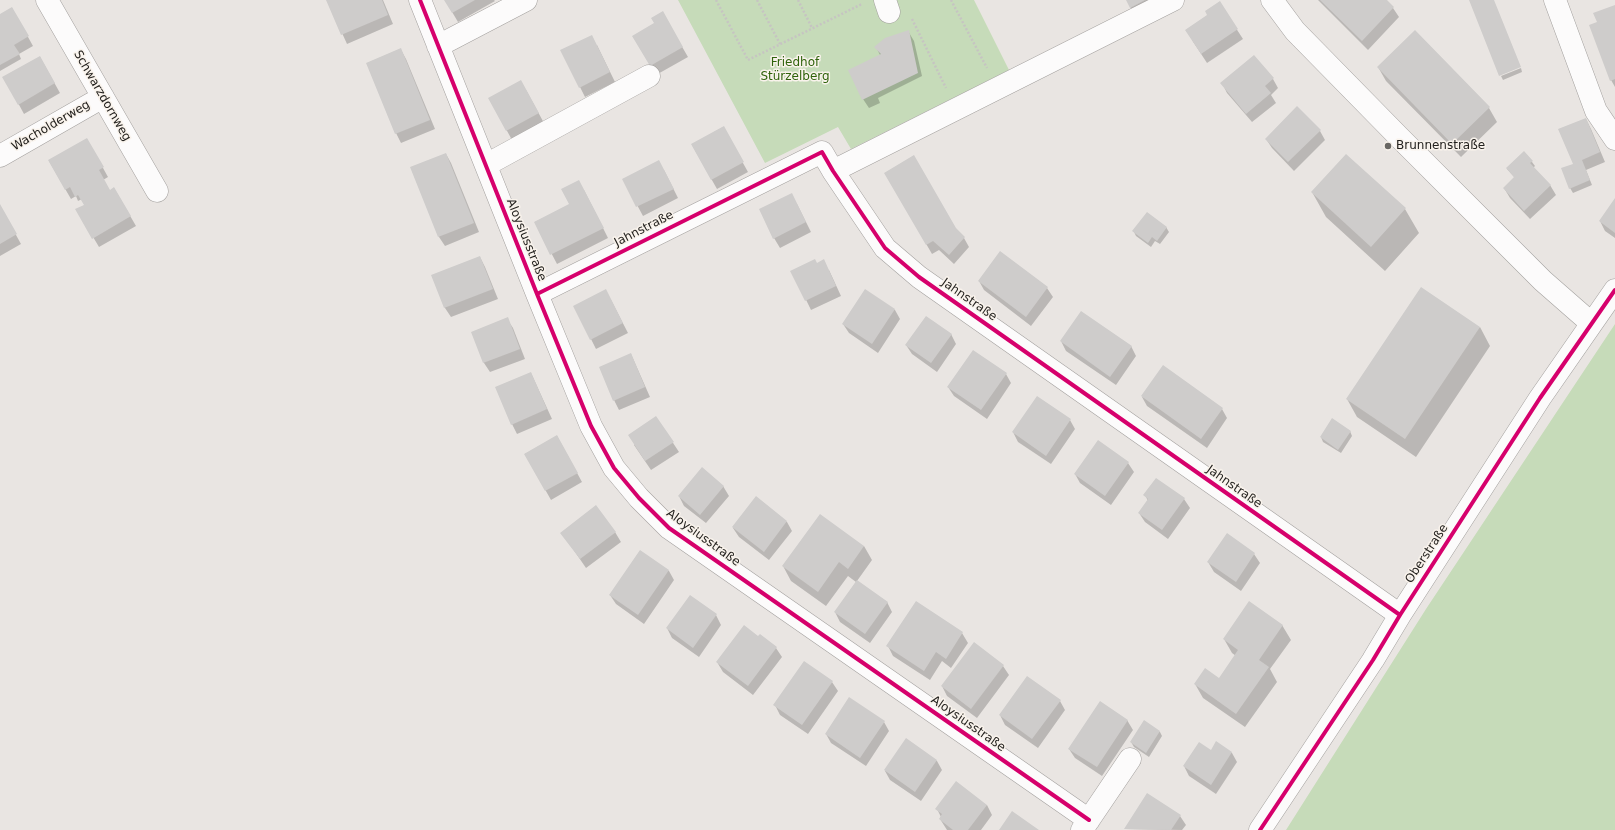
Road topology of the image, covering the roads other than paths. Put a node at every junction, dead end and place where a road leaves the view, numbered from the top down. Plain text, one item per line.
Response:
1 (47, 0) edge
2 (420, 0) edge
3 (526, 0) edge
4 (1173, 0) edge
5 (1272, 0) edge
6 (1555, 0) edge
7 (438, 46) junction
8 (649, 76) dead end
9 (102, 96) junction
10 (1615, 139) edge
11 (0, 156) edge
12 (486, 165) junction
13 (833, 171) junction
14 (157, 191) dead end
15 (1615, 290) edge
16 (537, 294) junction
17 (1591, 323) junction
18 (1400, 615) junction
19 (1130, 759) dead end
20 (1085, 825) edge
21 (1260, 830) edge

1 - 9 street, Schwarzdornweg
2 - 7 street, Aloysiusstraße
3 - 7 street
4 - 13 street
5 - 17 street
6 - 10 street
7 - 12 street, Aloysiusstraße
8 - 12 street
9 - 11 street, Wacholderweg
9 - 14 street, Schwarzdornweg
12 - 16 street, Aloysiusstraße
13 - 16 street, Jahnstraße
13 - 18 street, Jahnstraße
15 - 17 street, Oberstraße
16 - 20 street, Aloysiusstraße
17 - 18 street, Oberstraße
18 - 21 street, Oberstraße
19 - 20 street, Aloysiusstraße

